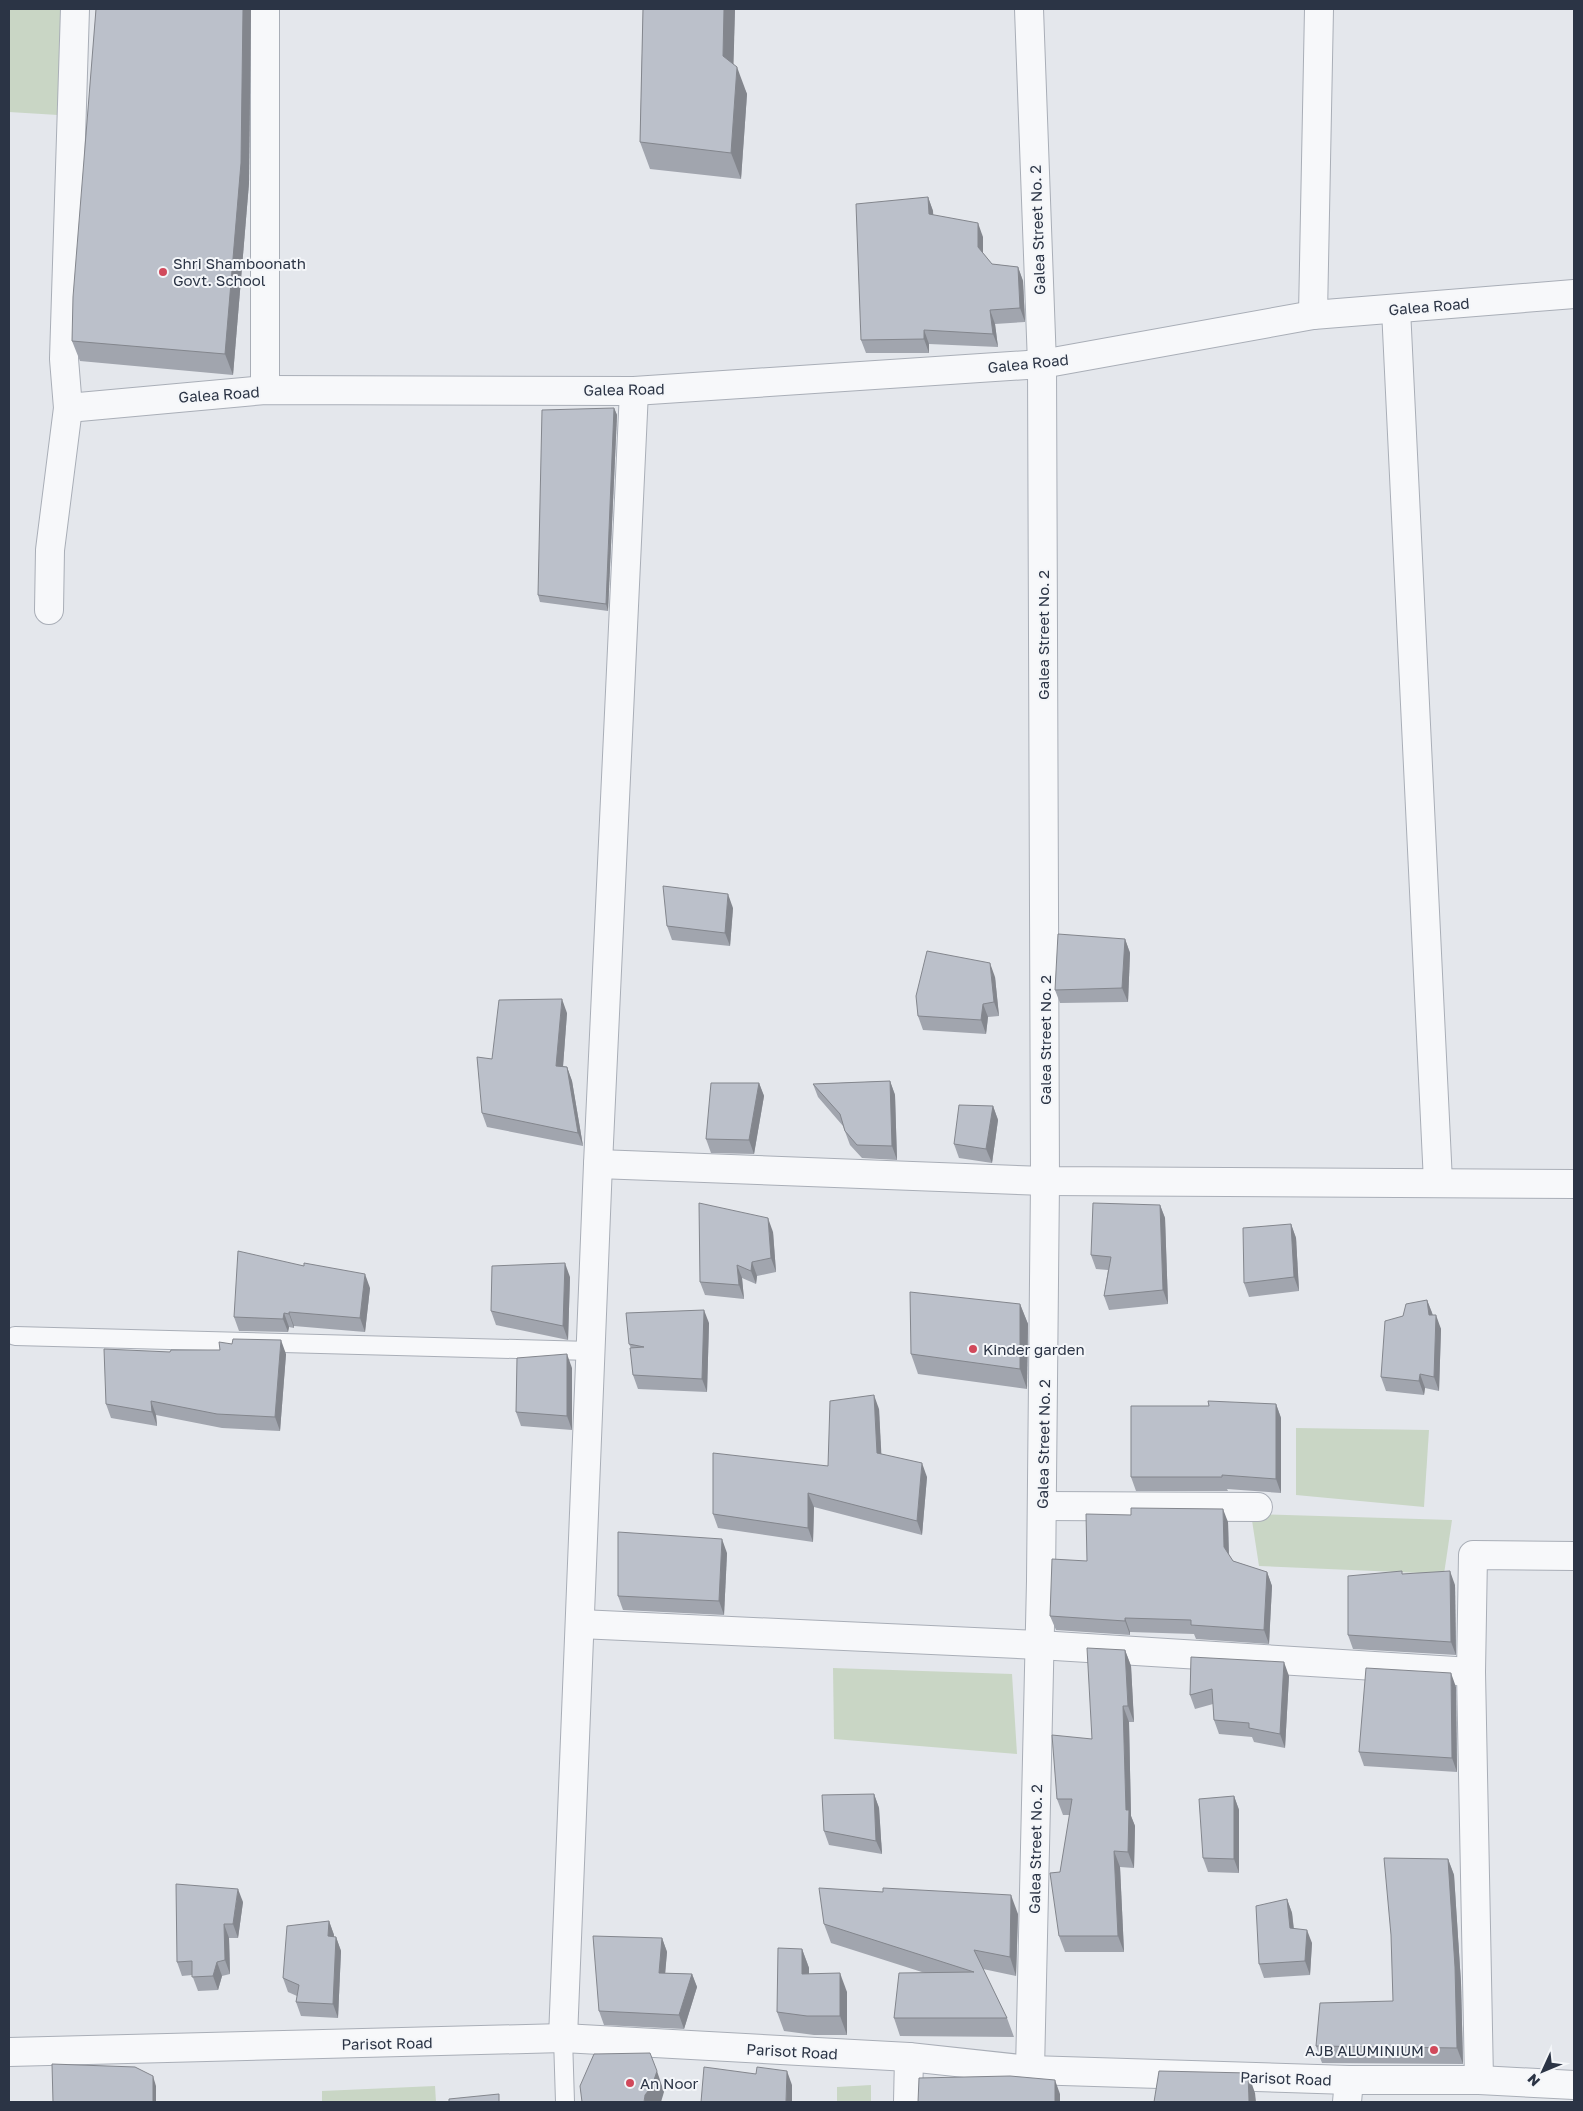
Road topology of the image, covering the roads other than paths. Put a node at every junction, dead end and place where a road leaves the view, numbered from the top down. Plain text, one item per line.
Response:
1 (75, 9) edge
2 (265, 9) edge
3 (1029, 9) edge
4 (1319, 9) edge
5 (1574, 294) edge
6 (1396, 309) junction
7 (1313, 316) junction
8 (1042, 364) junction
9 (265, 390) junction
10 (634, 391) junction
11 (68, 408) junction
12 (49, 610) dead end
13 (598, 1164) junction
14 (1045, 1181) junction
15 (1438, 1182) junction
16 (1574, 1184) edge
17 (15, 1336) dead end
18 (591, 1350) junction
19 (1042, 1506) junction
20 (1258, 1507) dead end
21 (1574, 1556) edge
22 (580, 1624) junction
23 (1039, 1645) junction
24 (1470, 1672) junction
25 (563, 2038) junction
26 (9, 2052) edge
27 (909, 2057) junction
28 (1030, 2070) junction
29 (1479, 2080) junction
30 (1574, 2086) edge
31 (1348, 2091) edge
32 (565, 2102) edge
33 (908, 2102) edge

1 - 11 street
2 - 9 street
3 - 8 street, Galea Street No. 2
4 - 7 street
5 - 6 street, Galea Road
6 - 7 street, Galea Road
6 - 15 street
7 - 8 street, Galea Road
8 - 10 street, Galea Road
8 - 14 street, Galea Street No. 2
9 - 10 street, Galea Road
9 - 11 street, Galea Road
10 - 13 street
11 - 12 street
13 - 14 street
13 - 18 street
14 - 15 street
14 - 19 street, Galea Street No. 2
15 - 16 street
17 - 18 lane
18 - 22 street
19 - 20 street
19 - 23 street, Galea Street No. 2
21 - 24 street
22 - 23 street
22 - 25 street
23 - 24 street
23 - 28 street, Galea Street No. 2
24 - 29 street
25 - 26 street, Parisot Road
25 - 27 street, Parisot Road
25 - 32 lane
27 - 28 street, Parisot Road
27 - 33 street
28 - 31 street, Parisot Road
29 - 30 street, Parisot Road
29 - 31 street, Parisot Road

